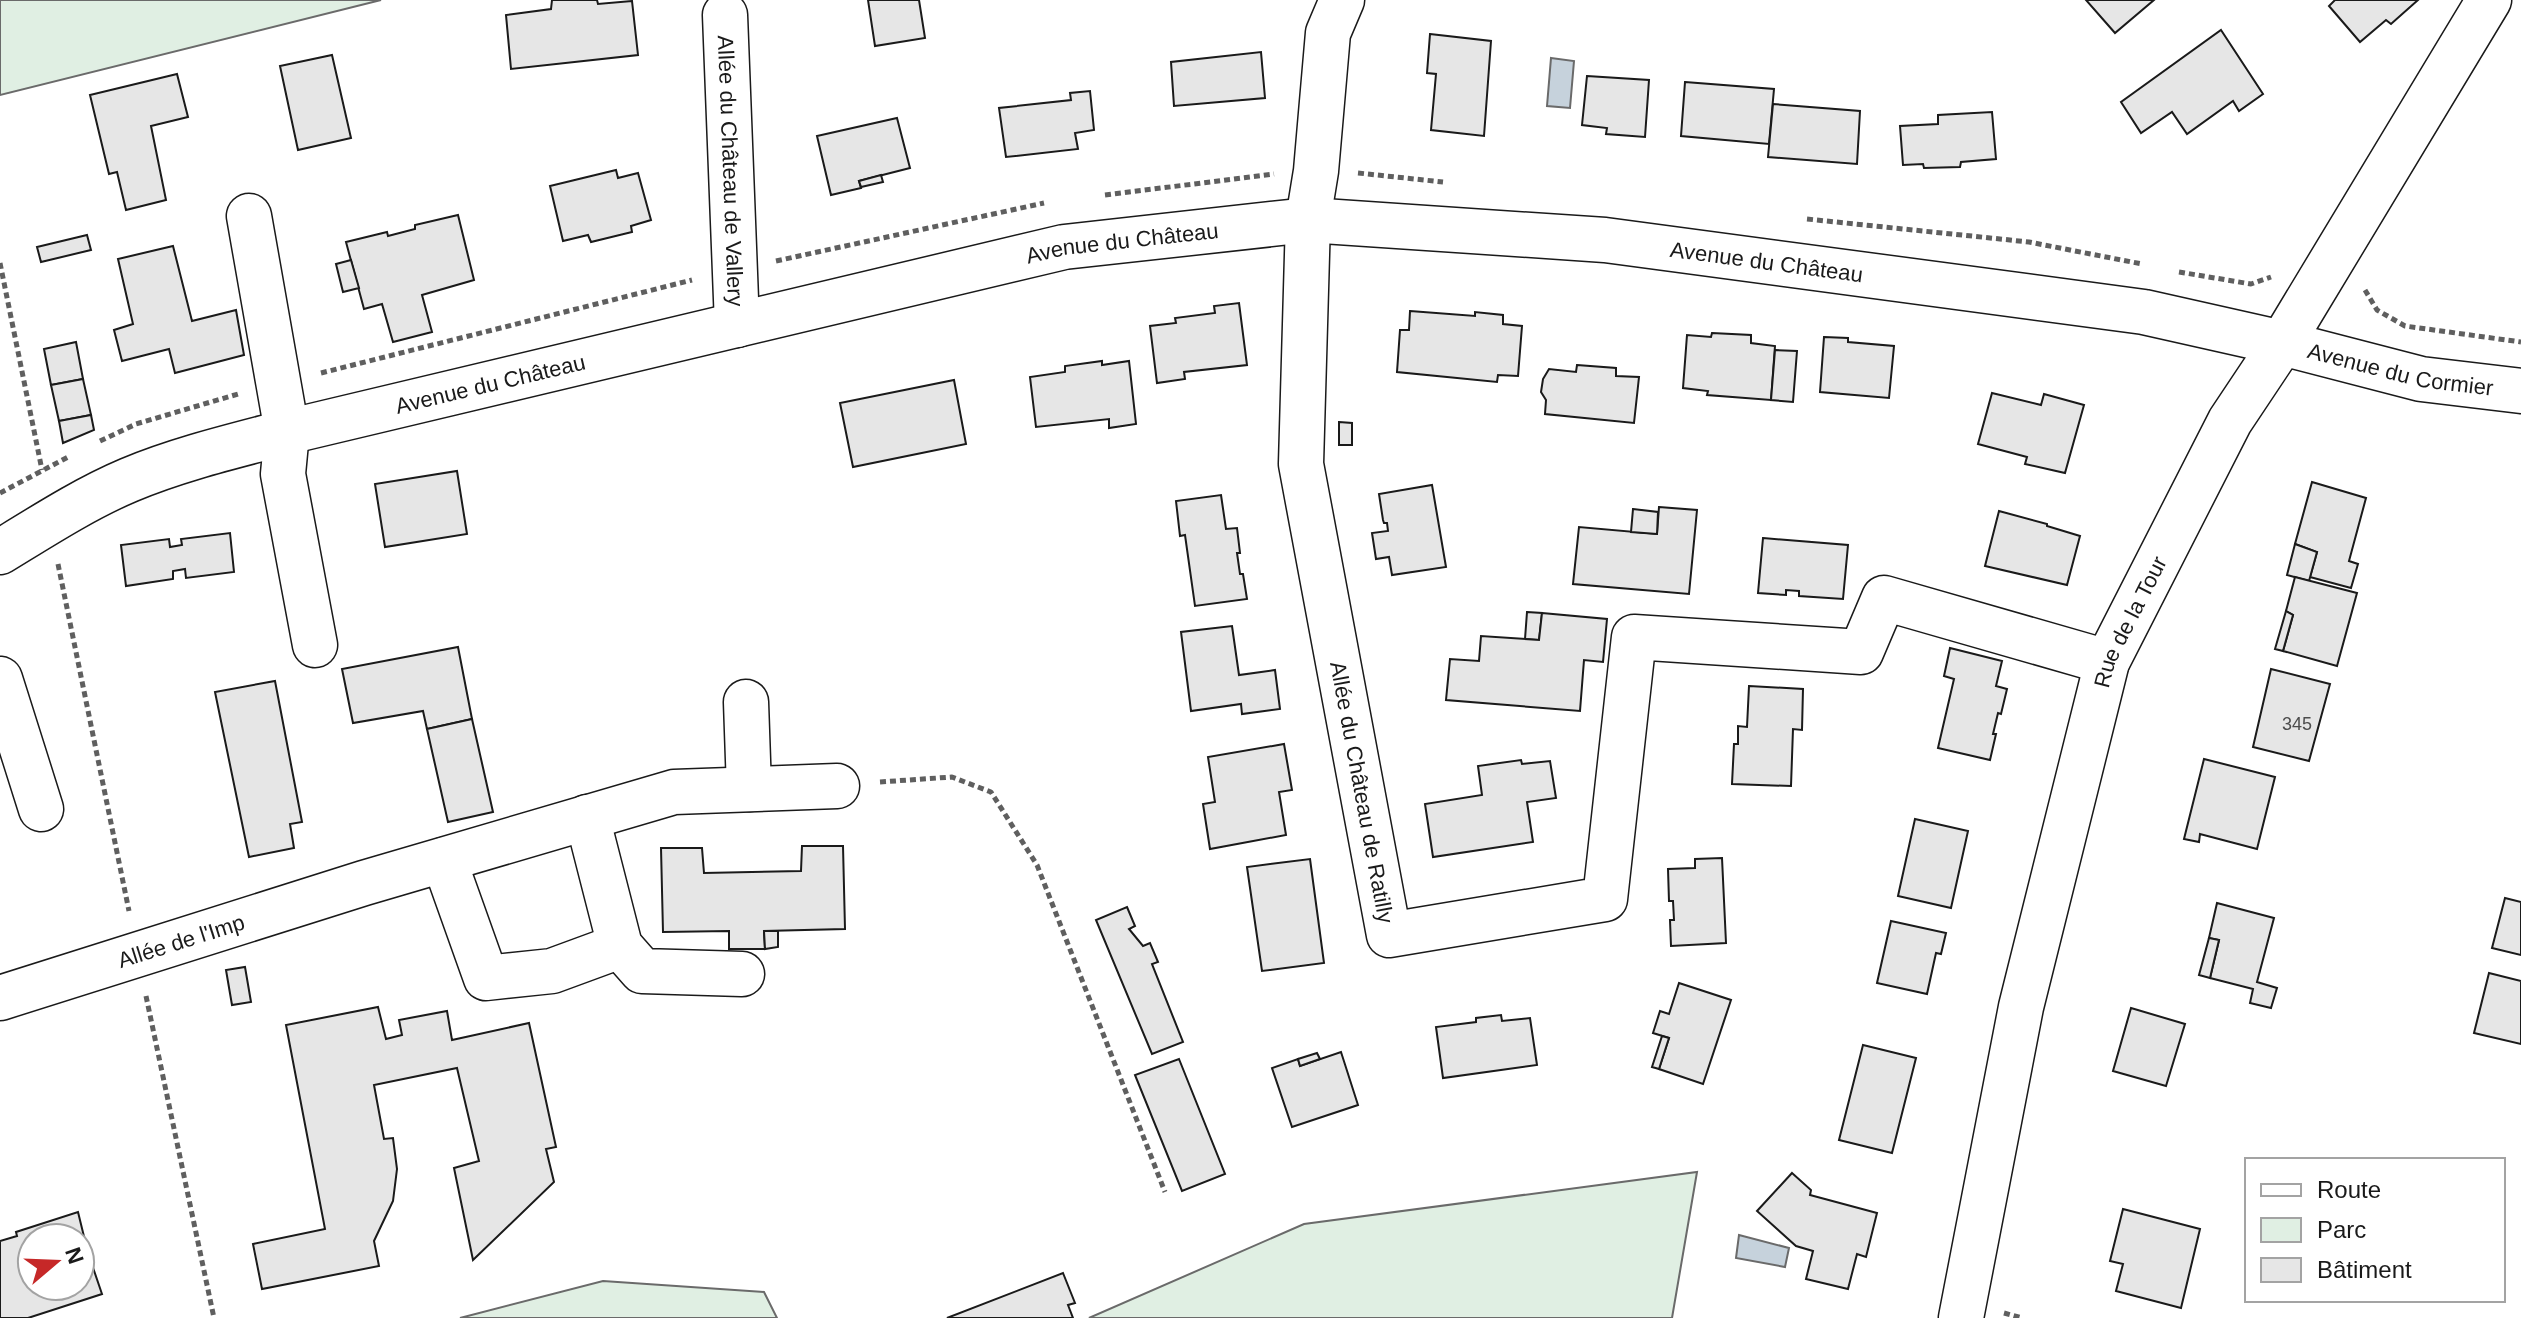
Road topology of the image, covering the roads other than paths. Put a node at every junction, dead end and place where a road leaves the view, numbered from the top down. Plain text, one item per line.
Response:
1 (1342, 0) edge
2 (2489, 0) edge
3 (725, 15) dead end
4 (249, 216) dead end
5 (1308, 220) junction
6 (737, 325) junction
7 (2282, 343) junction
8 (2521, 391) edge
9 (287, 432) junction
10 (0, 552) edge
11 (315, 645) dead end
12 (2107, 662) junction
13 (0, 679) edge
14 (746, 702) dead end
15 (11, 751) edge
16 (837, 786) road end
17 (749, 789) junction
18 (41, 809) dead end
19 (587, 817) junction
20 (444, 860) junction
21 (620, 946) junction
22 (742, 974) dead end
23 (0, 998) edge
24 (1961, 1318) edge

1 - 5 street
2 - 7 street, Rue de la Tour
3 - 6 street, Allée du Château de Vallery
4 - 9 street
5 - 6 street, Avenue du Château
5 - 7 street, Avenue du Château
5 - 12 street, Allée du Château de Ratilly
6 - 9 street, Avenue du Château
7 - 8 street, Avenue du Cormier
7 - 12 street, Rue de la Tour
9 - 10 street, Avenue du Château
9 - 11 street
12 - 24 street, Rue de la Tour
13 - 15 street
14 - 17 street
15 - 18 street
16 - 17 street, Allée de l'Imp
17 - 19 street, Allée de l'Imp
19 - 20 street, Allée de l'Imp
19 - 21 street
20 - 21 street
20 - 23 street, Allée de l'Imp
21 - 22 street

